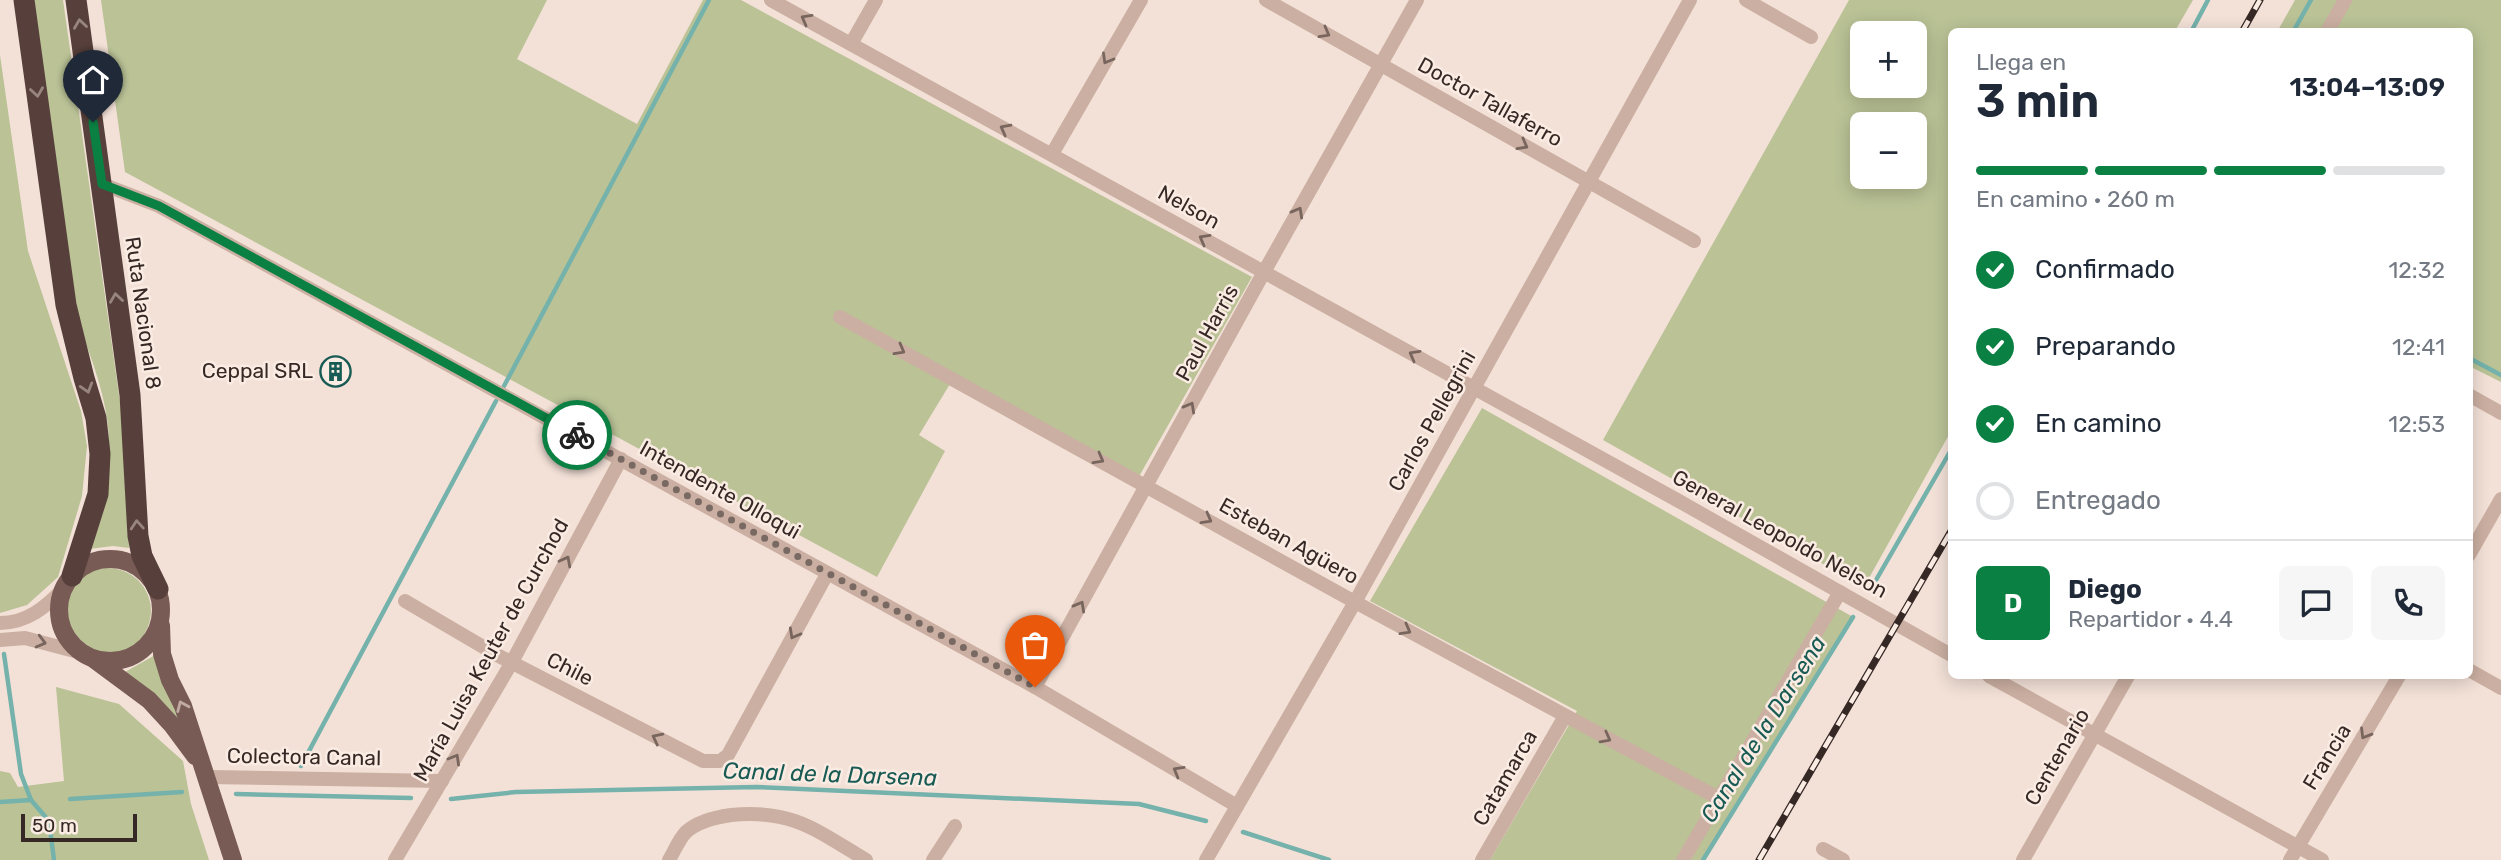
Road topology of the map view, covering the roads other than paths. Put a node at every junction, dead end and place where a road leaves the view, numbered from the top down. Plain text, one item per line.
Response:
1 (24, 0) edge
2 (76, 0) edge
3 (771, 0) edge
4 (876, 0) edge
5 (1141, 0) edge
6 (1266, 0) edge
7 (1417, 0) edge
8 (1690, 0) edge
9 (1746, 0) edge
10 (2345, 0) edge
11 (2329, 28) edge
12 (1811, 37) dead end
13 (851, 44) junction
14 (1381, 65) junction
15 (1052, 154) junction
16 (1588, 181) junction
17 (102, 184) junction
18 (1694, 241) dead end
19 (1264, 272) junction
20 (840, 317) dead end
21 (1474, 388) junction
22 (2473, 397) edge
23 (2501, 412) edge
24 (1587, 452) joint
25 (621, 459) junction
26 (1148, 485) junction
27 (2501, 499) edge
28 (2473, 548) edge
29 (827, 574) junction
30 (68, 582) junction
31 (158, 589) junction
32 (1840, 592) junction
33 (405, 601) dead end
34 (1354, 602) junction
35 (161, 618) junction
36 (0, 623) edge
37 (0, 640) edge
38 (1948, 653) edge
39 (88, 656) junction
40 (512, 662) junction
41 (2473, 672) edge
42 (1994, 679) edge
43 (2127, 679) edge
44 (2397, 679) edge
45 (1035, 687) junction
46 (2501, 688) edge
47 (1565, 716) junction
48 (2094, 734) junction
49 (206, 774) junction
50 (442, 781) junction
51 (1720, 799) junction
52 (1237, 806) junction
53 (955, 827) dead end
54 (2298, 846) junction
55 (1823, 849) dead end
56 (233, 860) edge
57 (396, 860) edge
58 (669, 860) edge
59 (866, 860) edge
60 (933, 860) edge
61 (1206, 860) edge
62 (1482, 860) edge
63 (1683, 860) edge
64 (1843, 860) edge
65 (2023, 860) edge
66 (2290, 860) edge
67 (2322, 860) edge

1 -> 30 highway
17 -> 2 highway, Ruta Nacional 8
13 -> 3 street, Nelson
4 - 13 street
5 -> 15 street
6 -> 14 street, Doctor Tallaferro
7 - 14 street, Paul Harris
8 - 16 street, Carlos Pellegrini
9 - 12 street
10 - 11 street
15 -> 13 street, Nelson
14 -> 16 street, Doctor Tallaferro
19 -> 14 street, Paul Harris
19 -> 15 street, Nelson
16 - 18 street, Doctor Tallaferro
16 - 21 street, Carlos Pellegrini
17 - 25 street, Intendente Olloqui
31 -> 17 highway, Ruta Nacional 8
21 -> 19 street, Nelson
26 -> 19 street, Paul Harris
20 -> 26 street, Esteban Agüero
21 - 24 street, Nelson
21 - 34 street, Carlos Pellegrini
22 - 23 street
24 - 32 street, General Leopoldo Nelson
25 - 29 street, Intendente Olloqui
40 -> 25 street, María Luisa Keuter de Curchod
26 -> 34 street, Esteban Agüero
45 -> 26 street, Paul Harris
27 - 28 street
29 -> 40 street, Chile
29 - 45 street, Intendente Olloqui
30 - 31 main road
30 - 36 street
30 - 39 main road
31 - 35 main road
32 - 38 street, General Leopoldo Nelson
32 - 51 street
33 - 40 street, Chile
34 -> 47 street, Esteban Agüero
34 - 52 street, Carlos Pellegrini
35 - 39 main road
49 -> 35 main road
37 -> 39 street
39 - 49 main road
50 -> 40 street, María Luisa Keuter de Curchod
41 - 46 street
42 - 48 street
43 - 48 street, Centenario
44 -> 54 street, Francia
52 -> 45 street, Intendente Olloqui
47 -> 51 street, Esteban Agüero
47 - 62 street, Catamarca
48 - 54 street
48 - 65 street, Centenario
49 - 50 street, Colectora Canal
49 - 56 main road
50 - 57 street, María Luisa Keuter de Curchod
51 - 63 street
52 - 61 street, Carlos Pellegrini
53 - 60 street
54 - 66 street, Francia
54 - 67 street
55 - 64 street
58 - 59 street

